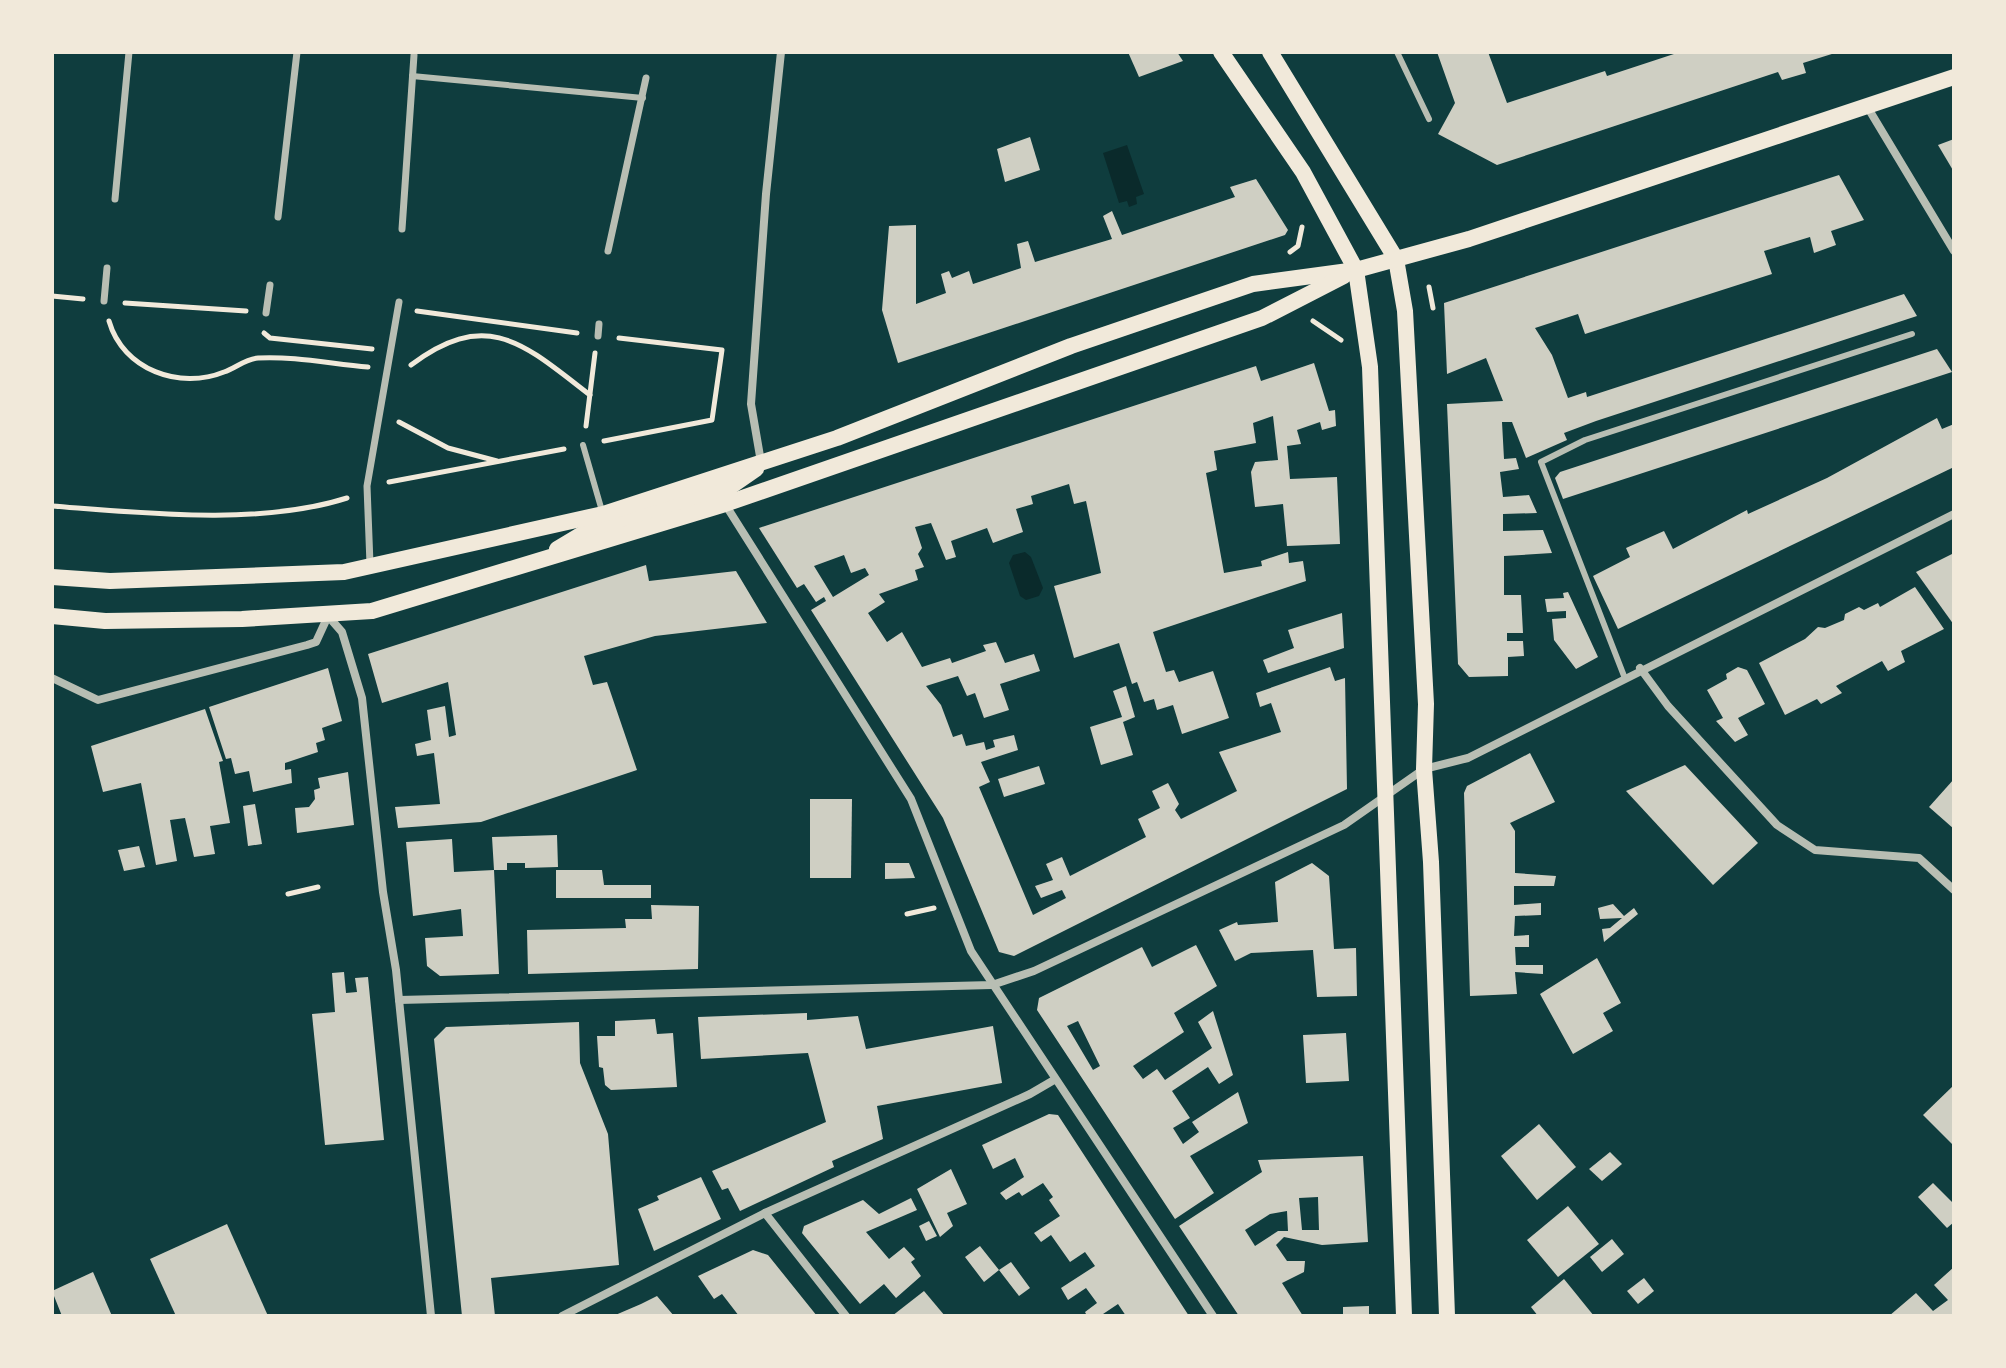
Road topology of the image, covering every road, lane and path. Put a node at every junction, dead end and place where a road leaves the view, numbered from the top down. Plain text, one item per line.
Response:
1 (129, 52) edge
2 (287, 52) edge
3 (297, 52) edge
4 (781, 52) edge
5 (1221, 52) edge
6 (1270, 52) edge
7 (1397, 52) edge
8 (414, 55) dead end
9 (412, 76) junction
10 (1954, 77) edge
11 (646, 78) dead end
12 (643, 98) junction
13 (1868, 108) junction
14 (1429, 119) dead end
15 (115, 199) dead end
16 (1300, 214) dead end
17 (278, 217) dead end
18 (402, 229) dead end
19 (608, 251) dead end
20 (1954, 251) edge
21 (1396, 259) junction
22 (1280, 260) dead end
23 (107, 268) dead end
24 (1356, 270) junction
25 (270, 285) dead end
26 (52, 296) edge
27 (104, 301) junction
28 (398, 305) joint
29 (266, 313) joint
30 (1306, 321) dead end
31 (599, 324) dead end
32 (1912, 334) dead end
33 (598, 336) junction
34 (285, 340) dead end
35 (390, 351) junction
36 (1348, 352) dead end
37 (387, 369) junction
38 (384, 385) junction
39 (590, 395) junction
40 (381, 406) junction
41 (583, 445) junction
42 (502, 462) junction
43 (761, 463) junction
44 (367, 486) junction
45 (725, 504) junction
46 (52, 506) edge
47 (603, 514) junction
48 (1954, 514) edge
49 (535, 562) junction
50 (370, 566) junction
51 (52, 577) edge
52 (52, 616) edge
53 (328, 616) junction
54 (1640, 668) junction
55 (1624, 676) junction
56 (52, 678) edge
57 (1424, 769) junction
58 (1385, 794) junction
59 (318, 887) dead end
60 (1954, 890) edge
61 (288, 894) dead end
62 (992, 985) junction
63 (399, 1000) junction
64 (1054, 1080) junction
65 (765, 1213) junction
66 (431, 1316) edge
67 (562, 1316) edge
68 (846, 1316) edge
69 (1213, 1316) edge
70 (1404, 1316) edge
71 (1447, 1316) edge

1 - 15 street
2 - 3 street
3 - 17 street
4 - 43 street
5 - 24 main road
6 - 21 main road
7 - 14 lane
8 - 9 street
9 - 12 lane
9 - 18 street
10 - 13 main road
11 - 12 street
12 - 19 street
13 - 20 street
13 - 21 main road
16 - 22 path
21 - 24 main road
21 - 57 main road
23 - 27 street
24 - 43 main road
24 - 45 main road
24 - 58 main road
25 - 29 street
26 - 27 path
27 - 29 path
27 - 37 path
28 - 33 path
28 - 35 street
30 - 36 path
31 - 33 street
32 - 55 lane
33 - 39 path
33 - 41 path
34 - 35 path
35 - 37 street
37 - 38 street
38 - 39 path
38 - 40 street
39 - 41 path
40 - 42 path
40 - 44 street
41 - 42 path
41 - 47 lane
42 - 44 path
43 - 47 main road
43 - 49 main road
44 - 46 path
44 - 50 street
45 - 49 main road
45 - 62 street
47 - 50 main road
48 - 54 street
49 - 53 main road
50 - 51 main road
52 - 53 main road
53 - 56 street
53 - 63 street
54 - 55 street
54 - 60 street
55 - 57 street
57 - 58 street
57 - 71 main road
58 - 62 street
58 - 70 main road
59 - 61 path
62 - 63 street
62 - 64 street
63 - 66 street
64 - 65 street
64 - 69 street
65 - 67 street
65 - 68 street

